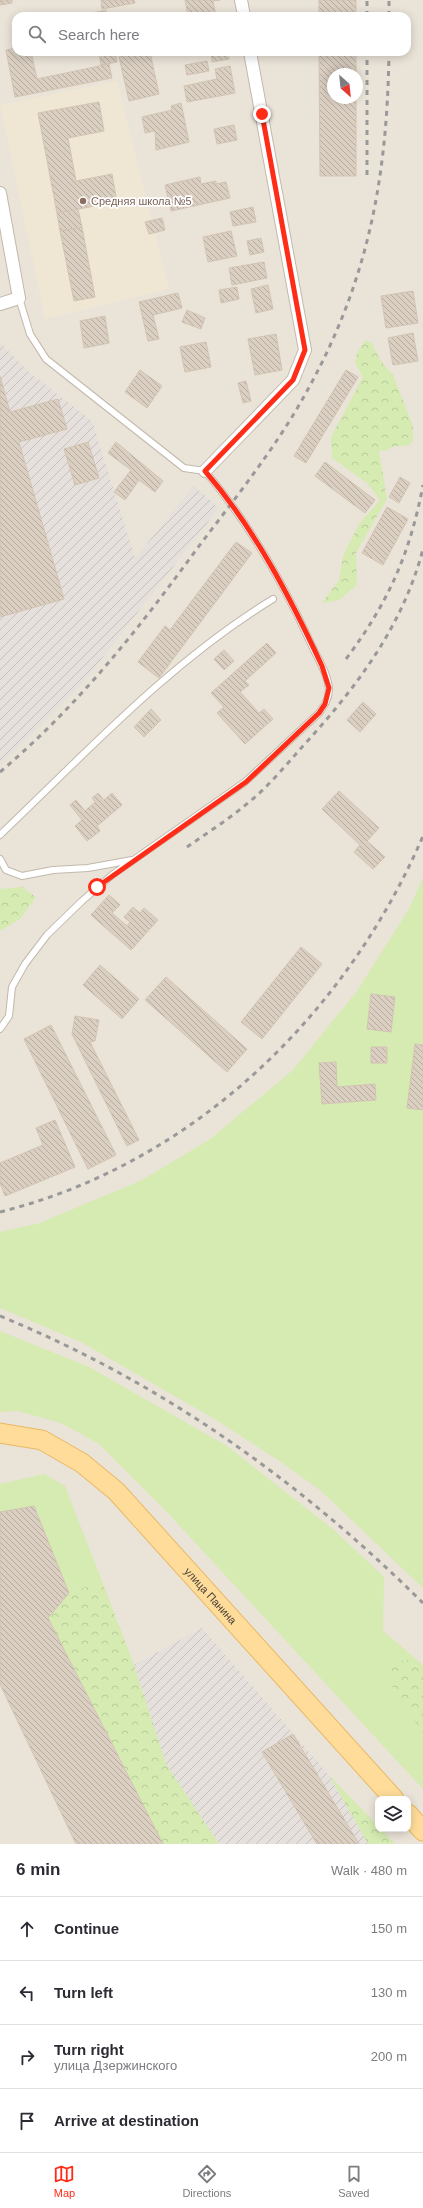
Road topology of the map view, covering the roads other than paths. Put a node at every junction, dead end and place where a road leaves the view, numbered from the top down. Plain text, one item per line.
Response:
1 (241, 0) edge
2 (243, 12) edge
3 (251, 56) edge
4 (0, 193) edge
5 (19, 298) junction
6 (0, 304) edge
7 (205, 471) junction
8 (273, 599) dead end
9 (0, 835) edge
10 (0, 859) edge
11 (135, 859) junction
12 (0, 1029) edge
13 (0, 1433) edge
14 (391, 1796) edge
15 (411, 1817) edge
16 (423, 1831) edge

1 - 2 street
3 - 7 street
4 - 5 street
5 - 6 street
5 - 7 lane
7 - 11 lane
8 - 9 lane
10 - 11 lane
11 - 12 lane
13 - 14 main road, улица Панина
15 - 16 main road

